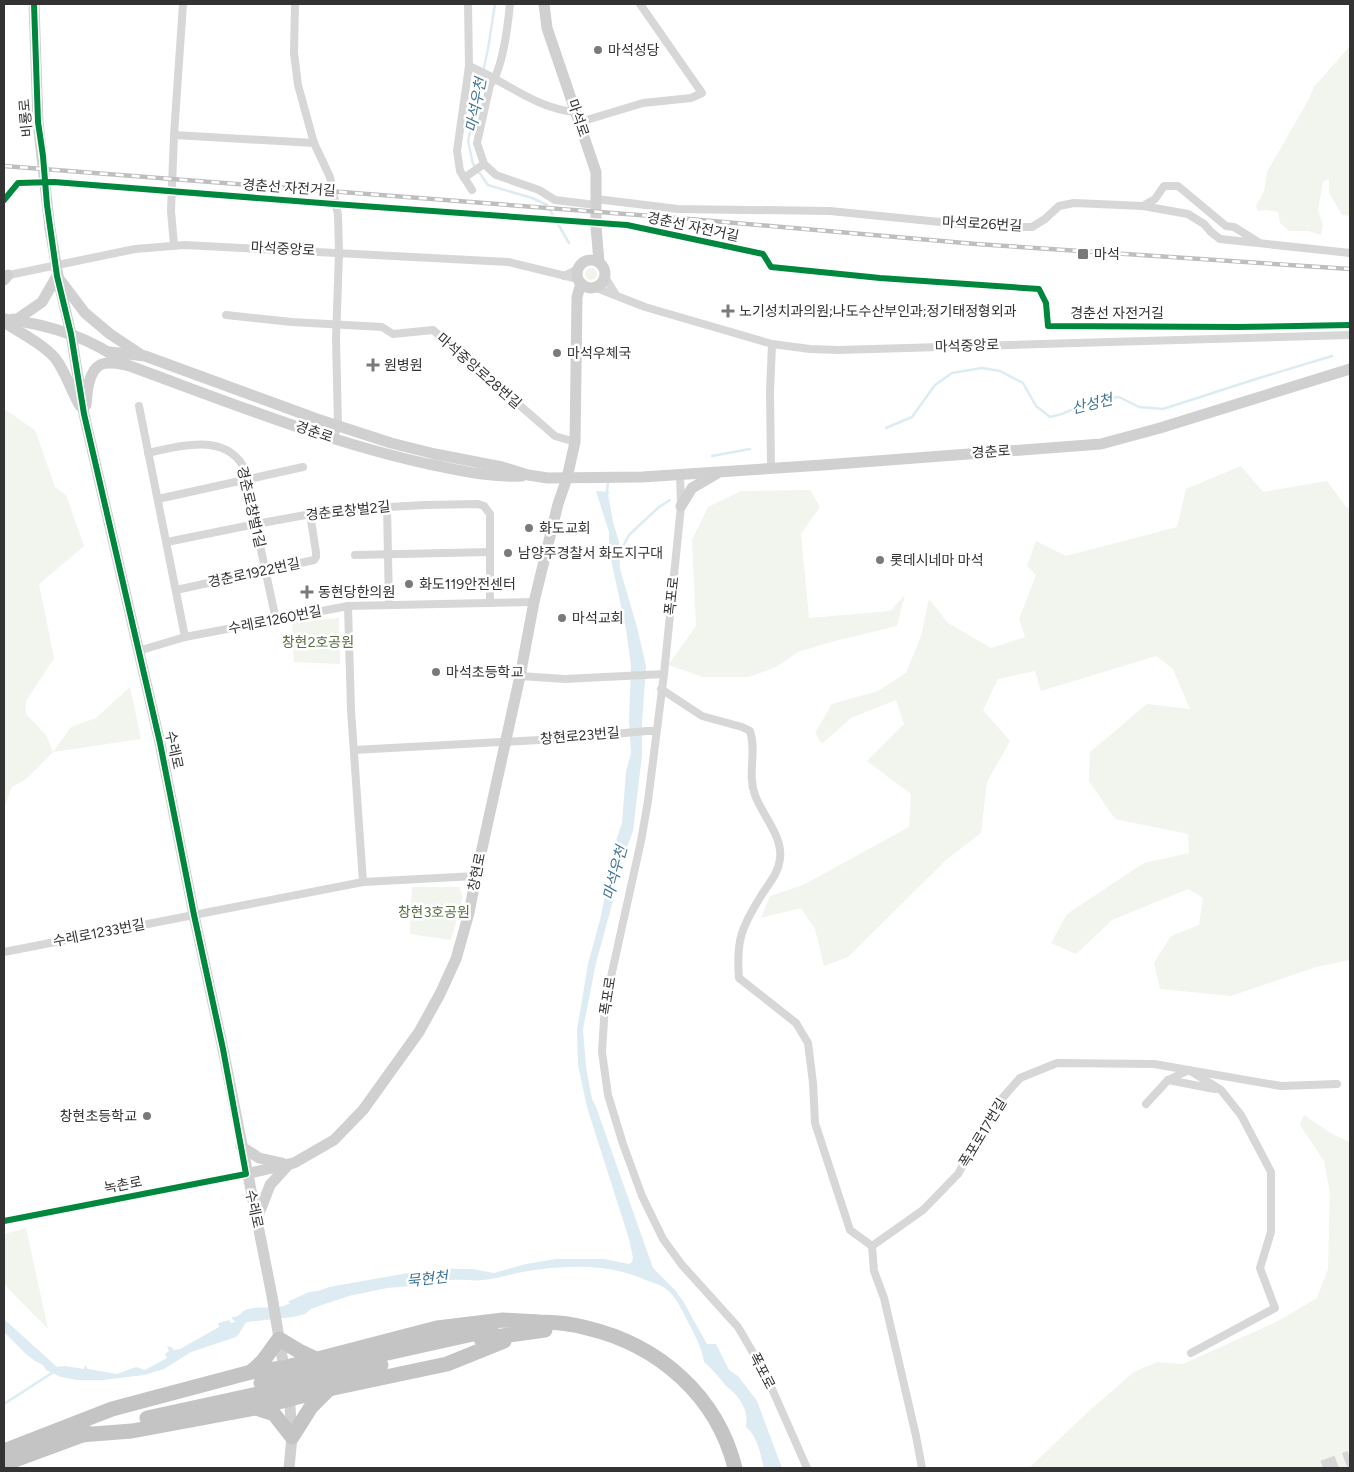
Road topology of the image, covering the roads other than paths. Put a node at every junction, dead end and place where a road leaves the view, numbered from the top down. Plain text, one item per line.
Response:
1 (34, 4) edge
2 (183, 4) edge
3 (295, 4) edge
4 (468, 4) edge
5 (510, 4) edge
6 (544, 4) edge
7 (640, 4) edge
8 (472, 68) junction
9 (493, 78) junction
10 (578, 117) junction
11 (174, 135) junction
12 (314, 143) junction
13 (482, 165) junction
14 (467, 176) junction
15 (472, 190) dead end
16 (596, 202) junction
17 (1143, 206) junction
18 (597, 235) junction
19 (1258, 242) junction
20 (174, 245) junction
21 (1350, 252) edge
22 (339, 253) junction
23 (600, 262) junction
24 (580, 273) junction
25 (5, 277) edge
26 (605, 277) junction
27 (55, 284) junction
28 (594, 288) junction
29 (620, 298) junction
30 (4, 311) edge
31 (226, 315) dead end
32 (16, 320) junction
33 (4, 321) edge
34 (336, 325) junction
35 (70, 334) junction
36 (1350, 335) edge
37 (772, 344) junction
38 (110, 352) junction
39 (145, 356) junction
40 (127, 365) junction
41 (1350, 369) edge
42 (139, 406) dead end
43 (84, 414) junction
44 (338, 426) junction
45 (333, 439) junction
46 (575, 442) junction
47 (148, 453) junction
48 (303, 467) dead end
49 (771, 468) junction
50 (721, 471) junction
51 (680, 474) junction
52 (528, 475) junction
53 (567, 478) junction
54 (246, 480) junction
55 (158, 499) junction
56 (681, 506) junction
57 (387, 507) junction
58 (310, 514) junction
59 (256, 524) junction
60 (166, 542) junction
61 (490, 552) junction
62 (389, 553) junction
63 (355, 555) dead end
64 (266, 571) junction
65 (176, 590) junction
66 (534, 602) junction
67 (490, 603) junction
68 (389, 605) junction
69 (348, 606) junction
70 (276, 620) junction
71 (185, 637) junction
72 (138, 651) junction
73 (664, 674) junction
74 (520, 676) junction
75 (661, 689) junction
76 (656, 731) junction
77 (505, 741) junction
78 (354, 750) junction
79 (476, 876) junction
80 (363, 882) junction
81 (194, 915) junction
82 (4, 952) edge
83 (1189, 1070) junction
84 (1168, 1080) junction
85 (1337, 1084) dead end
86 (1221, 1090) junction
87 (1146, 1104) dead end
88 (241, 1146) junction
89 (289, 1164) junction
90 (246, 1174) junction
91 (256, 1218) junction
92 (4, 1221) edge
93 (872, 1246) junction
94 (523, 1333) junction
95 (279, 1339) junction
96 (1191, 1353) dead end
97 (283, 1368) junction
98 (312, 1371) junction
99 (258, 1383) junction
100 (329, 1389) junction
101 (290, 1399) junction
102 (255, 1408) junction
103 (80, 1435) junction
104 (292, 1437) junction
105 (5, 1455) edge
106 (289, 1468) edge
107 (726, 1468) edge
108 (735, 1468) edge
109 (807, 1468) edge
110 (922, 1468) edge

1 - 27 street, 비룡로, bridge
2 - 11 street
3 - 12 street
4 - 8 street
5 - 9 street
6 - 10 street, 마석로
7 - 10 street
8 - 9 street
8 - 14 street
9 - 10 street
9 - 13 street
10 - 16 street, 마석로
11 - 12 street
11 - 20 street
12 - 22 street
13 - 14 street
13 - 16 street, 마석로26번길
14 - 15 street
16 - 17 street, 마석로26번길
16 - 18 street, 마석로
17 - 19 street, 마석로26번길
17 - 19 street
18 - 23 street, 마석로
18 - 24 street
19 - 21 street, 마석로26번길
20 - 22 street, 마석중앙로
20 - 25 street, 마석중앙로
22 - 24 street, 마석중앙로
22 - 34 street
23 - 24 street
23 - 26 street
24 - 28 street
24 - 46 street
26 - 28 street
26 - 29 street
27 - 32 street
27 - 35 street
27 - 39 street
28 - 29 street, 마석중앙로
29 - 37 street, 마석중앙로
30 - 32 street
31 - 34 street, 마석중앙로28번길
32 - 33 street, 경춘로
32 - 35 street, 경춘로
33 - 43 street
34 - 44 street
34 - 46 street, 마석중앙로28번길
35 - 38 street, 경춘로
35 - 43 street, 수레로
36 - 37 street, 마석중앙로
37 - 49 street
38 - 39 street, 경춘로
38 - 40 street, 경춘로
39 - 44 street, 경춘로
40 - 43 street
40 - 45 street, 경춘로
41 - 49 street, 경춘로
42 - 47 street
43 - 72 street, 수레로
44 - 45 street
44 - 52 street, 경춘로
45 - 52 street, 경춘로
46 - 53 street
47 - 54 street, 경춘로창벌1길
47 - 55 street
48 - 54 street
49 - 50 street, 경춘로
50 - 51 street, 경춘로
50 - 56 street
51 - 53 street, 경춘로
51 - 56 street, 폭포로
52 - 53 street, 경춘로
53 - 66 street, 창현로
54 - 55 street
54 - 59 street, 경춘로창벌1길
55 - 60 street
56 - 73 street, 폭포로
57 - 58 street, 경춘로창벌2길
57 - 61 street, 경춘로창벌2길
57 - 62 street
58 - 59 street, 경춘로창벌2길
58 - 64 street, 경춘로1922번길
59 - 60 street, 경춘로창벌2길
59 - 64 street, 경춘로창벌1길
60 - 65 street
61 - 62 street
61 - 67 street, 경춘로창벌2길
62 - 63 street
62 - 68 street
64 - 65 street, 경춘로1922번길
64 - 70 street, 경춘로창벌1길
65 - 71 street
66 - 67 street, 수레로1260번길
66 - 74 street, 창현로
67 - 68 street, 수레로1260번길
68 - 69 street, 수레로1260번길
69 - 70 street, 수레로1260번길
69 - 78 street
70 - 71 street, 수레로1260번길
71 - 72 street, 수레로1260번길
72 - 81 street, 수레로
73 - 74 street
73 - 75 street, 폭포로
74 - 77 street, 창현로
75 - 76 street, 폭포로
75 - 93 street
76 - 77 street, 창현로23번길
76 - 109 street, 폭포로
77 - 78 street, 창현로23번길
77 - 79 street, 창현로
78 - 80 street
79 - 80 street
79 - 89 street, 창현로
80 - 81 street
81 - 82 street, 수레로1233번길
81 - 88 street, 수레로
83 - 84 street
83 - 85 street, 폭포로17번길
83 - 86 street
83 - 93 street, 폭포로17번길
84 - 86 street
84 - 87 street
86 - 96 street
88 - 89 street
88 - 90 street, 수레로
89 - 90 street, 창현로
89 - 91 street
90 - 91 street, 수레로
90 - 92 street, 녹촌로
91 - 95 street, 수레로
93 - 110 street
94 - 98 highway
94 - 100 highway
94 - 107 highway
95 - 97 street
95 - 98 highway
95 - 99 highway
97 - 98 highway
97 - 99 highway
97 - 101 street
98 - 99 highway, bridge
98 - 108 highway
99 - 103 highway
99 - 105 highway
100 - 101 highway
100 - 104 highway
101 - 102 highway
101 - 104 street
102 - 103 highway
102 - 104 highway
103 - 105 highway
104 - 106 street

